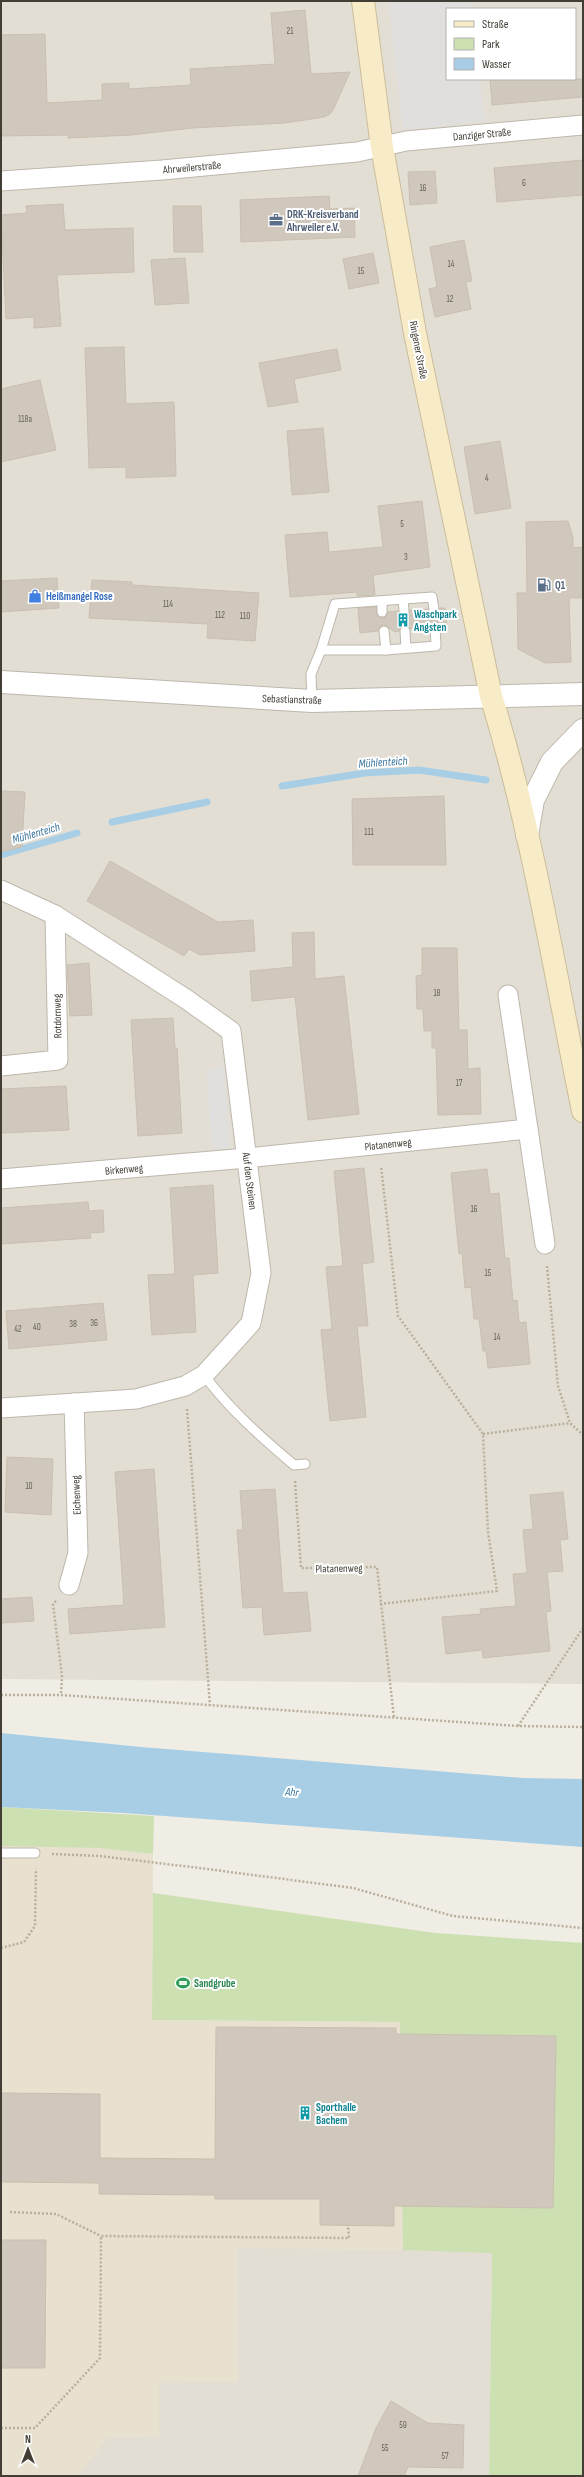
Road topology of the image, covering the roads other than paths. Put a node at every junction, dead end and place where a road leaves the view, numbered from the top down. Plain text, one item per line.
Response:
1 (363, 1) edge
2 (583, 125) edge
3 (382, 147) junction
4 (1, 181) edge
5 (403, 599) junction
6 (382, 601) junction
7 (434, 609) dead end
8 (404, 611) dead end
9 (382, 612) dead end
10 (435, 627) dead end
11 (384, 631) dead end
12 (405, 631) dead end
13 (406, 648) junction
14 (321, 650) junction
15 (386, 650) junction
16 (1, 682) edge
17 (583, 694) edge
18 (491, 696) junction
19 (312, 701) junction
20 (583, 730) edge
21 (527, 837) junction
22 (1, 890) edge
23 (55, 915) junction
24 (508, 995) dead end
25 (1, 1066) edge
26 (583, 1111) edge
27 (528, 1129) junction
28 (247, 1158) junction
29 (1, 1179) edge
30 (545, 1244) road end
31 (204, 1375) junction
32 (74, 1403) junction
33 (1, 1408) edge
34 (305, 1464) dead end
35 (69, 1585) road end
36 (1, 1853) edge
37 (35, 1853) road end

1 - 3 main road, Ringener Straße
2 - 3 street, Danziger Straße
3 - 4 street, Ahrweilerstraße
3 - 18 main road, Ringener Straße
5 - 6 lane
5 - 7 lane
5 - 8 lane
6 - 9 lane
6 - 14 lane
10 - 13 lane
11 - 15 lane
12 - 13 lane
13 - 15 lane
14 - 15 lane
14 - 19 lane
16 - 19 street, Sebastianstraße
17 - 18 street, Sebastianstraße
18 - 19 street, Sebastianstraße
18 - 21 main road, Ringener Straße
20 - 21 street
21 - 26 main road, Ringener Straße
22 - 23 street, Auf den Steinen
23 - 25 street, Rotdornweg
23 - 28 street, Auf den Steinen
24 - 27 street
27 - 28 street, Platanenweg
27 - 30 street
28 - 29 street, Birkenweg
28 - 31 street, Auf den Steinen
31 - 32 street, Auf den Steinen
31 - 34 lane
32 - 33 street, Auf den Steinen
32 - 35 street, Eichenweg
36 - 37 lane

